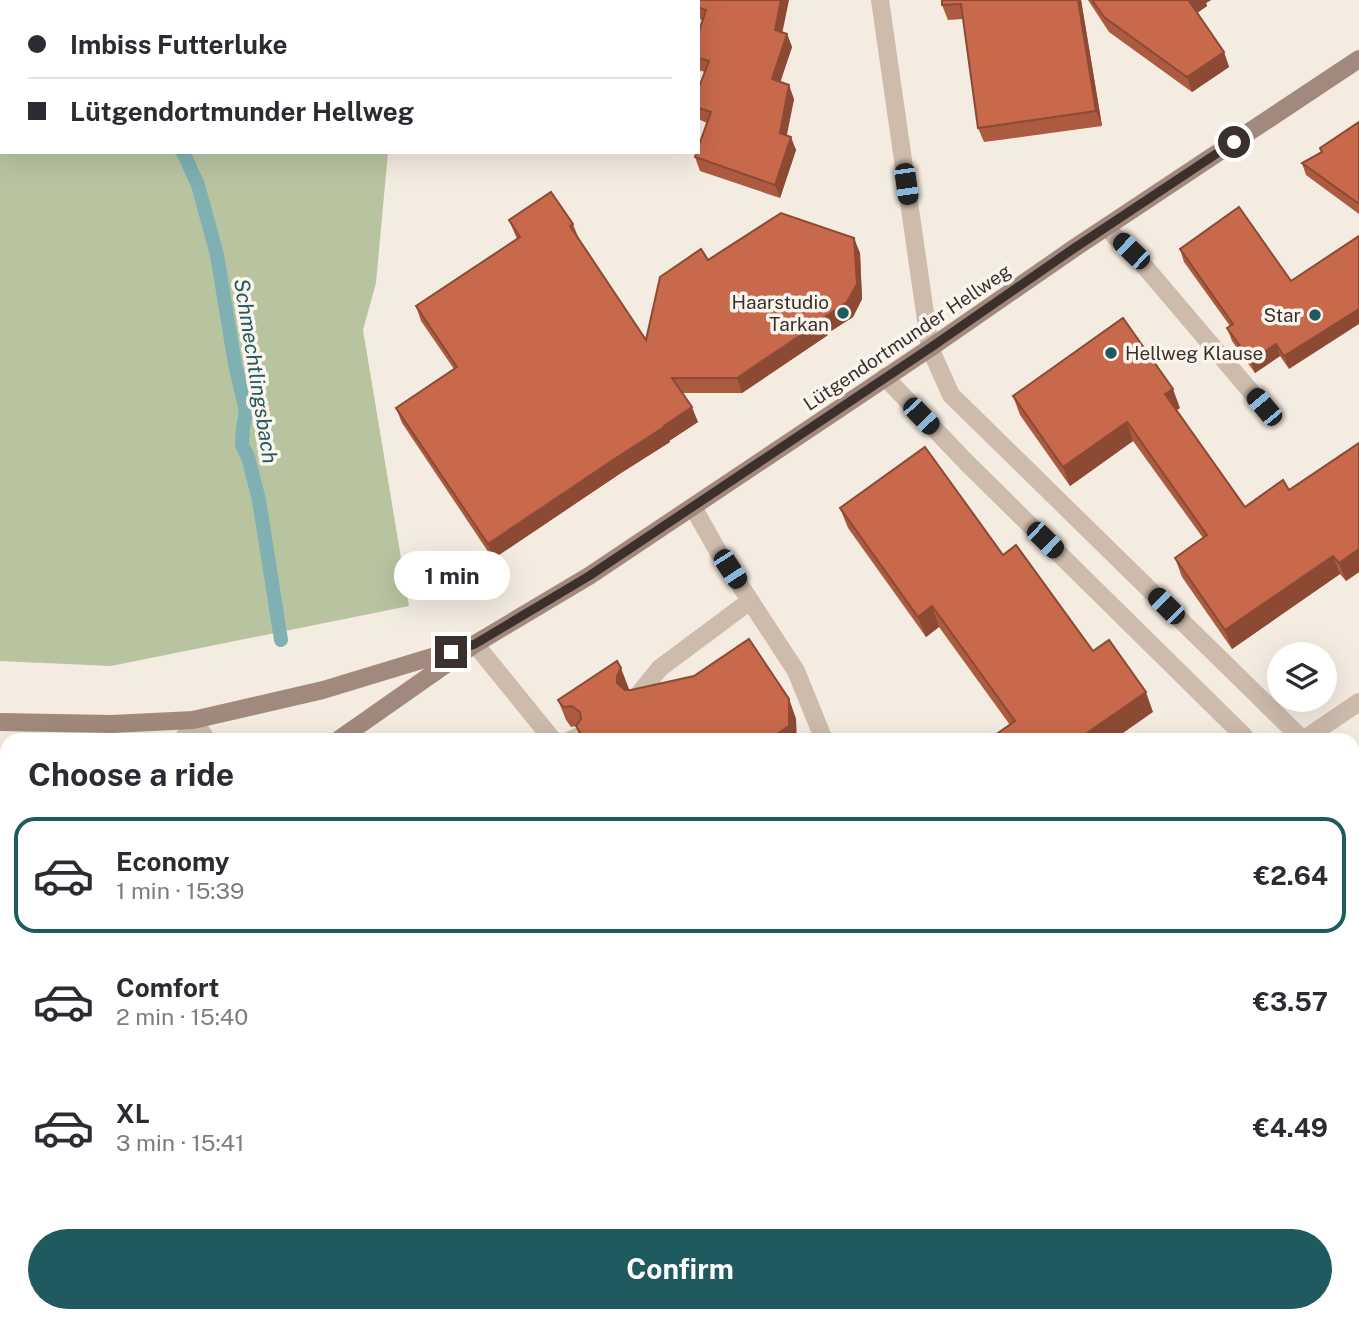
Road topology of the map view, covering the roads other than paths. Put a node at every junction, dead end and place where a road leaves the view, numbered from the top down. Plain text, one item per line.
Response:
1 (880, 0) edge
2 (1359, 59) edge
3 (1106, 227) junction
4 (930, 348) junction
5 (885, 377) junction
6 (1264, 407) dead end
7 (693, 507) junction
8 (750, 601) junction
9 (475, 644) junction
10 (635, 699) edge
11 (1359, 702) edge
12 (193, 720) junction
13 (0, 722) edge
14 (186, 733) edge
15 (202, 733) edge
16 (348, 733) edge
17 (547, 733) edge
18 (821, 733) edge
19 (1241, 733) edge
20 (1296, 733) edge
21 (1313, 733) edge

1 - 4 street
2 - 3 main road, Lütgendortmunder Hellweg
3 - 4 main road, Lütgendortmunder Hellweg
3 - 6 street
4 - 5 main road, Lütgendortmunder Hellweg
4 - 20 street
5 - 7 main road, Lütgendortmunder Hellweg
5 - 19 street
7 - 8 street
7 - 9 main road, Lütgendortmunder Hellweg
8 - 10 street
8 - 18 street
9 - 12 main road, Lütgendortmunder Hellweg
9 - 16 main road, Lütgendortmunder Hellweg
9 - 17 street
11 - 21 street
12 - 13 main road, Lütgendortmunder Hellweg
12 - 14 street
12 - 15 street

